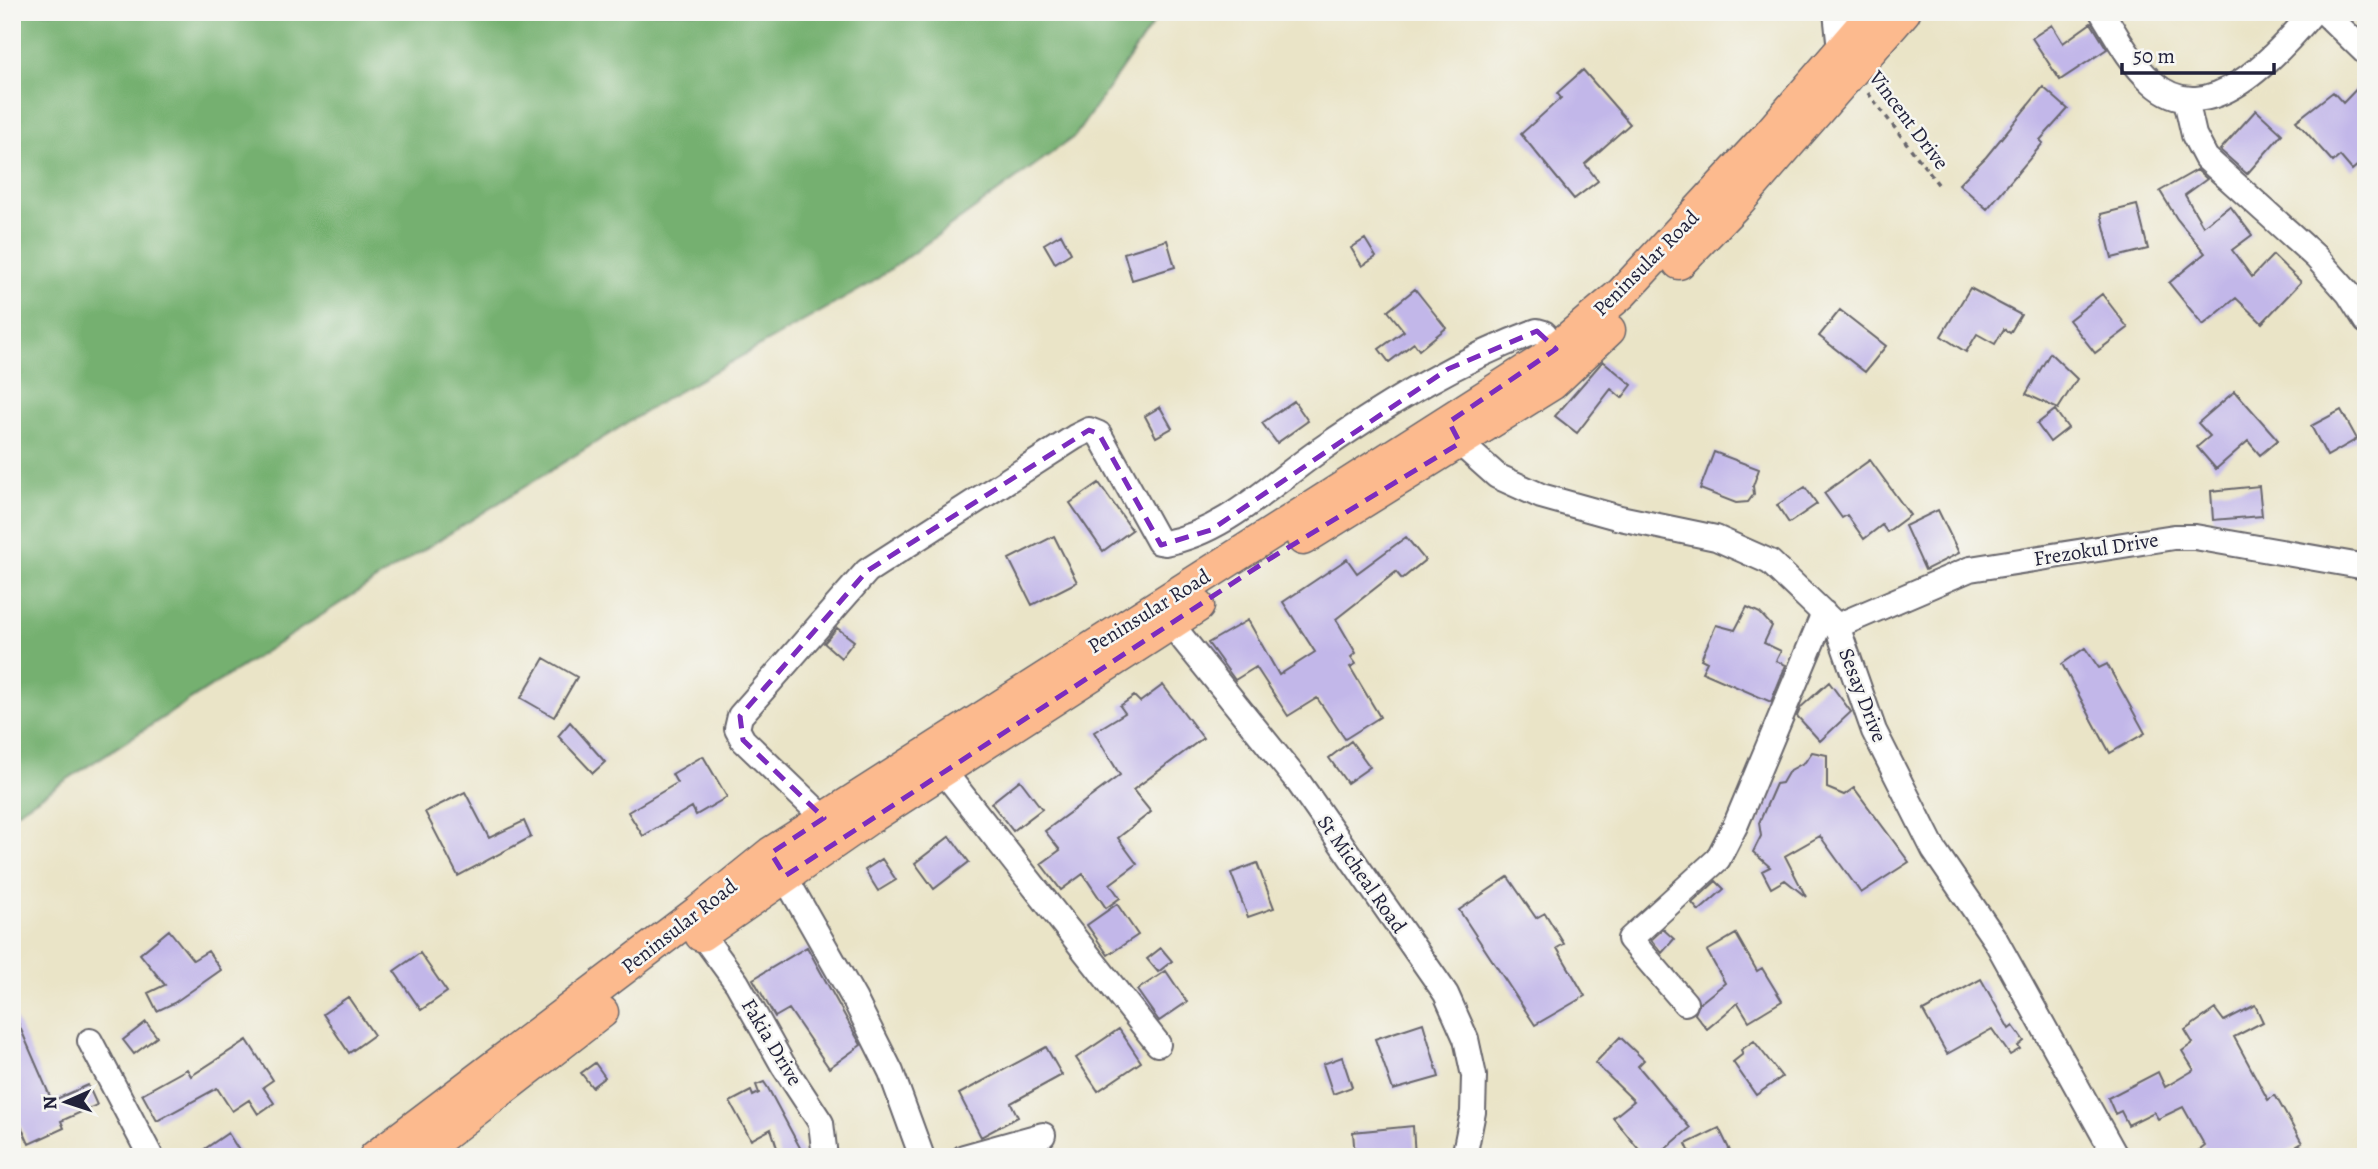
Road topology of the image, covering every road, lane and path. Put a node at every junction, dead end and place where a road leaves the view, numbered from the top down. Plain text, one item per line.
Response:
1 (1836, 12) edge
2 (1874, 12) edge
3 (1904, 12) edge
4 (2102, 12) edge
5 (2313, 12) edge
6 (2324, 12) edge
7 (2366, 53) edge
8 (1846, 60) junction
9 (2186, 100) junction
10 (1941, 188) dead end
11 (2357, 296) edge
12 (2366, 321) edge
13 (1556, 349) junction
14 (1454, 433) junction
15 (2366, 567) edge
16 (1831, 620) junction
17 (1171, 624) junction
18 (944, 772) junction
19 (824, 818) junction
20 (778, 864) junction
21 (702, 934) junction
22 (1685, 1003) dead end
23 (90, 1041) dead end
24 (1158, 1044) dead end
25 (1043, 1135) dead end
26 (434, 1151) edge
27 (151, 1157) edge
28 (375, 1157) edge
29 (825, 1157) edge
30 (922, 1157) edge
31 (964, 1157) edge
32 (1464, 1157) edge
33 (2116, 1157) edge

1 - 8 street
2 - 8 main road, Peninsular Road
3 - 8 main road, Peninsular Road
4 - 9 street
5 - 9 street
6 - 7 street
8 - 10 path, Vincent Drive
8 - 13 main road, Peninsular Road
8 - 14 main road, Peninsular Road
9 - 11 street
11 - 12 street
13 - 14 main road, Peninsular Road
13 - 19 street
14 - 16 street, Sesay Drive
14 - 17 main road, Peninsular Road
14 - 19 main road, Peninsular Road
15 - 16 street, Frezokul Drive
16 - 22 street
16 - 33 street, Sesay Drive
17 - 18 main road, Peninsular Road
17 - 32 street, St Micheal Road
18 - 20 main road, Peninsular Road
18 - 24 street
19 - 20 main road, Peninsular Road
20 - 21 main road, Peninsular Road
20 - 28 main road, Peninsular Road
20 - 30 street
21 - 26 main road, Peninsular Road
21 - 29 street, Fakia Drive
23 - 27 street
25 - 31 street

